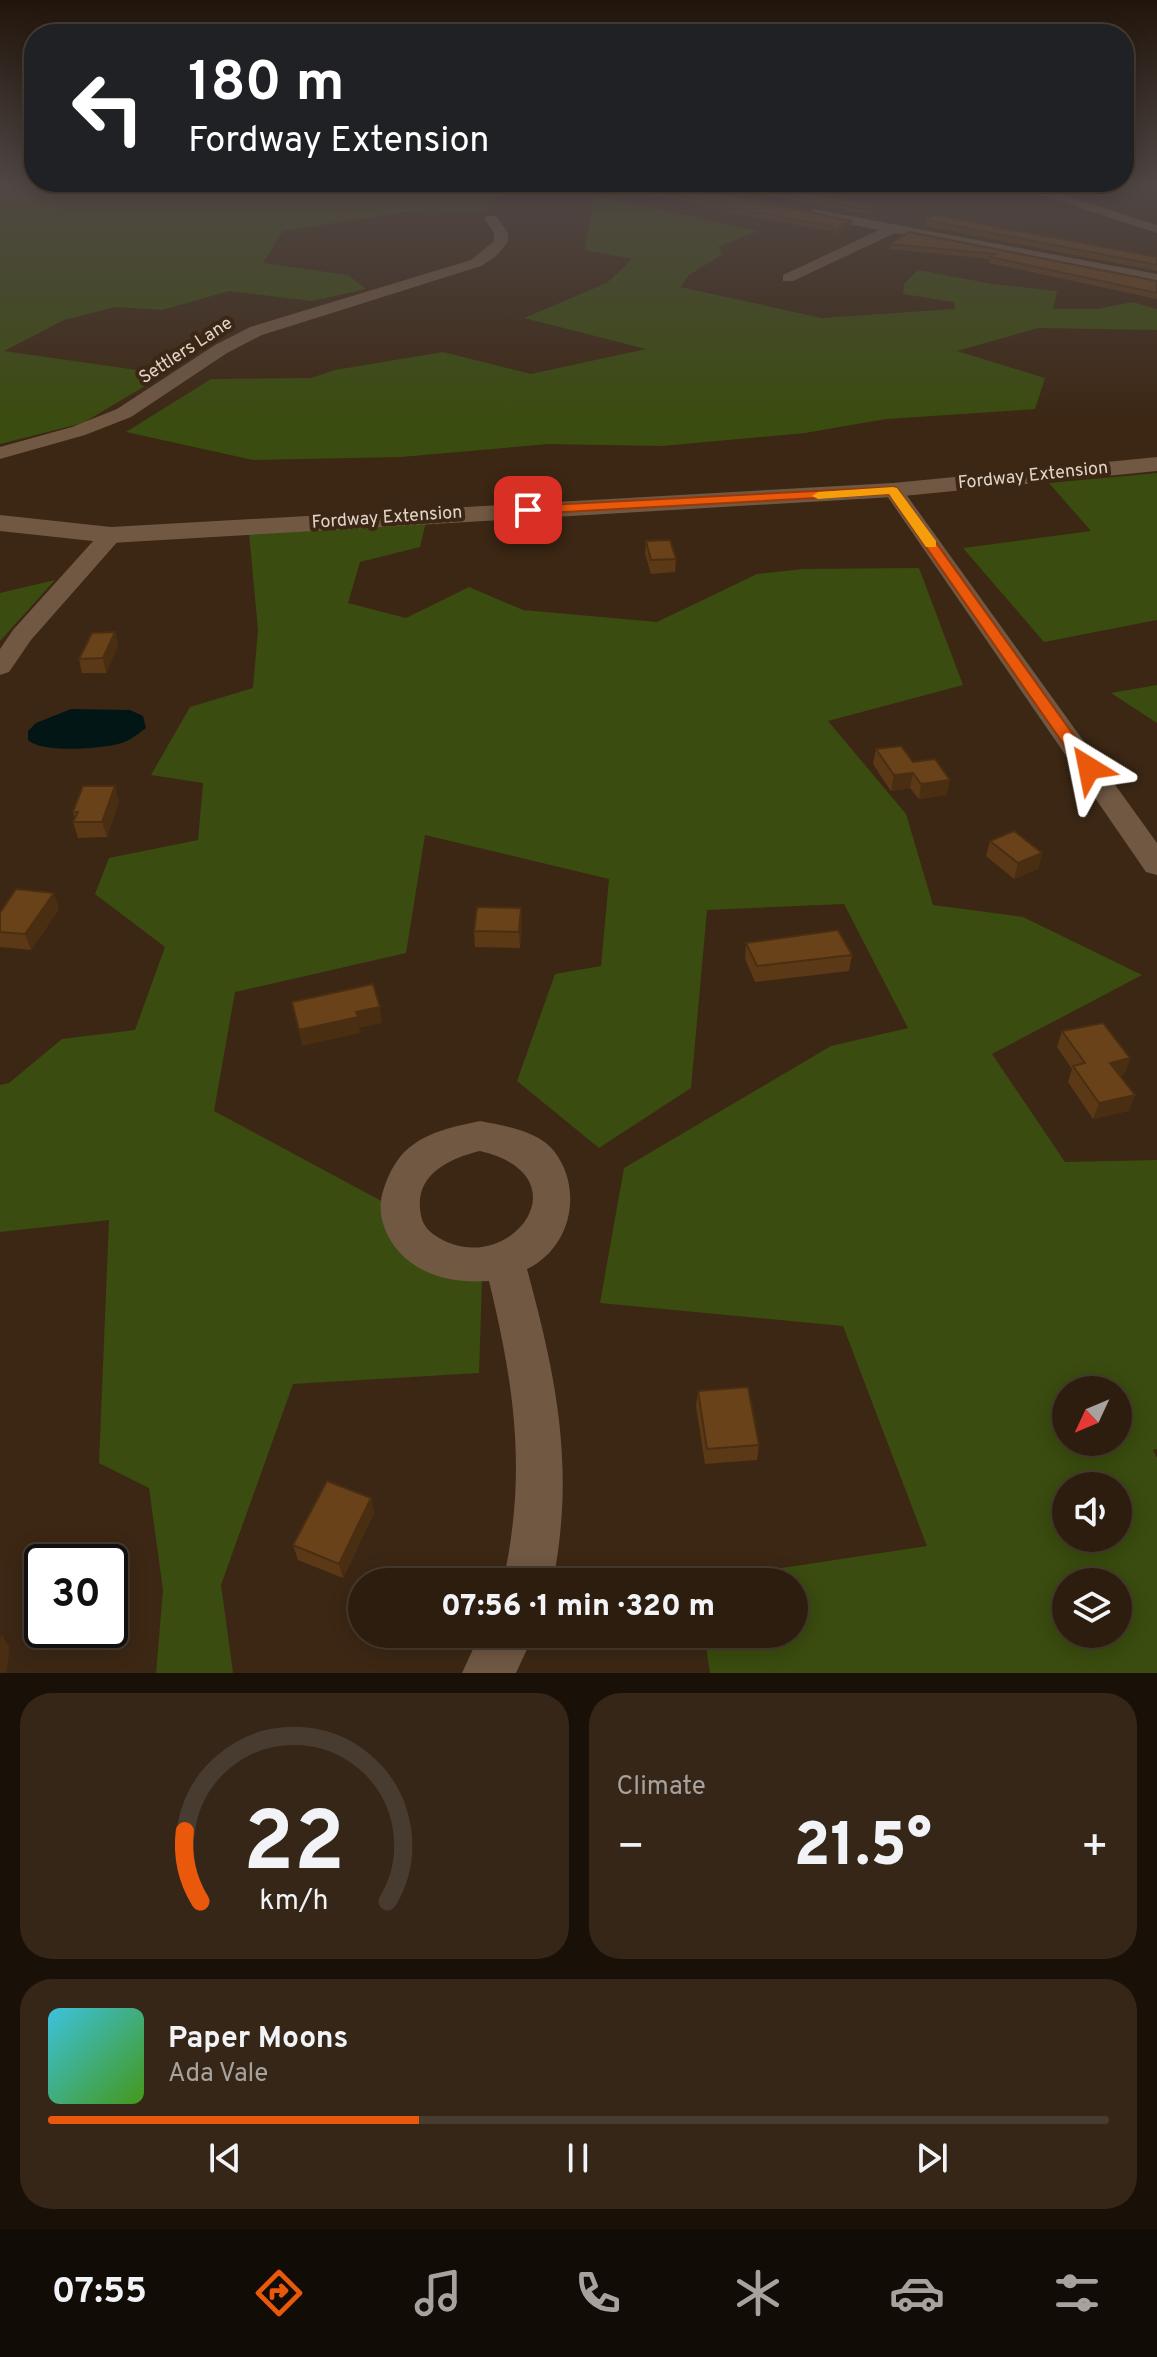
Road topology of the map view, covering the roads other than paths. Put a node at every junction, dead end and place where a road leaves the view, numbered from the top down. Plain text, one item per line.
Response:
1 (469, 265) edge
2 (815, 265) edge
3 (1083, 265) edge
4 (788, 278) dead end
5 (1157, 279) edge
6 (0, 453) edge
7 (1157, 464) edge
8 (893, 490) junction
9 (0, 523) edge
10 (111, 535) junction
11 (0, 667) edge
12 (1157, 865) edge
13 (504, 1260) dead end
14 (532, 1568) edge
15 (501, 1648) edge
16 (488, 1673) edge

1 - 6 street, Settlers Lane
2 - 4 street
3 - 5 street
7 - 8 street, Fordway Extension
8 - 10 street, Fordway Extension
8 - 12 street
9 - 10 street, Fordway Extension
10 - 11 street
13 - 14 street
15 - 16 street

